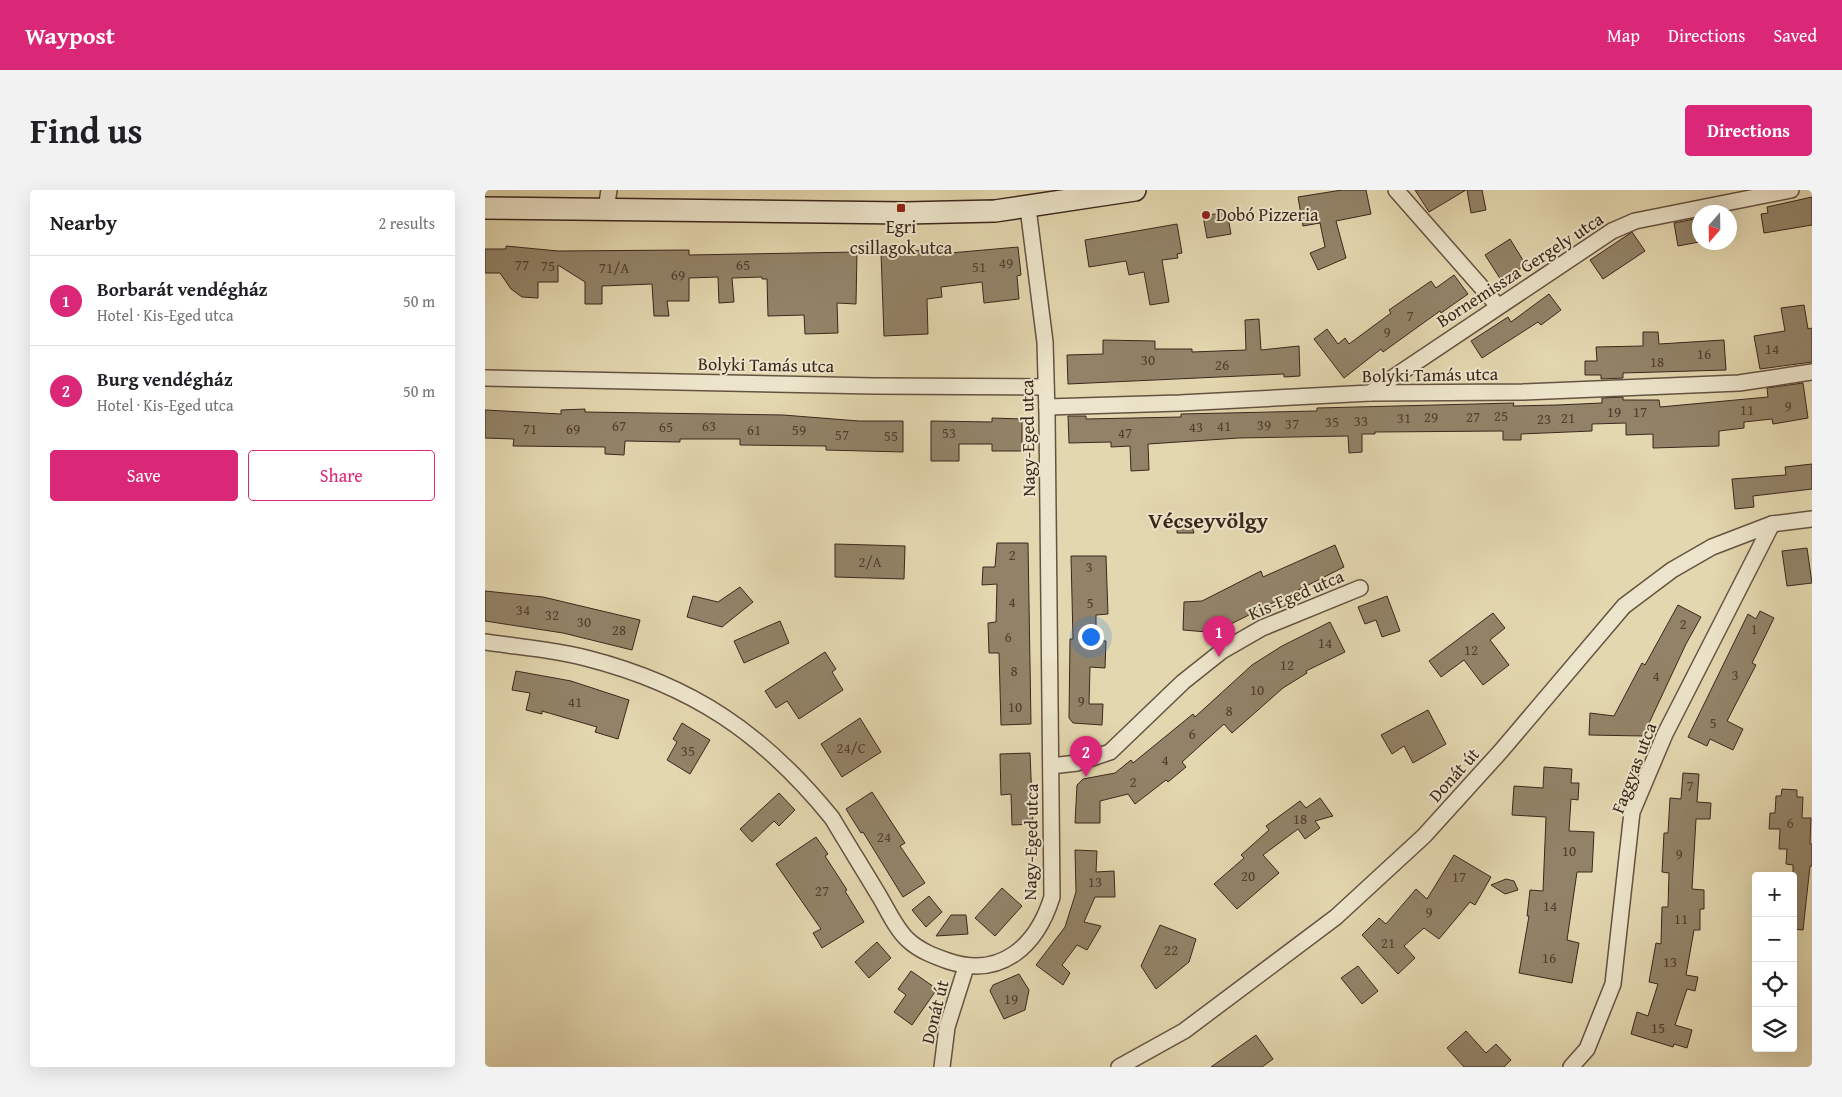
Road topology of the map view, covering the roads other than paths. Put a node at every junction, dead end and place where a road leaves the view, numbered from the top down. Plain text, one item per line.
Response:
1 (1135, 190) edge
2 (1396, 190) edge
3 (1791, 190) edge
4 (608, 200) edge
5 (485, 208) edge
6 (1028, 208) junction
7 (1498, 306) junction
8 (1812, 372) edge
9 (485, 378) edge
10 (1046, 387) junction
11 (1370, 393) junction
12 (1047, 407) junction
13 (1812, 519) edge
14 (1772, 524) junction
15 (1360, 588) dead end
16 (485, 642) edge
17 (1051, 766) junction
18 (966, 967) junction
19 (942, 1067) edge
20 (1119, 1067) edge
21 (1571, 1067) edge

1 - 6 main road
2 - 7 street
3 - 7 street, Bornemissza Gergely utca
4 - 5 main road
4 - 6 main road
6 - 10 street, Nagy-Eged utca
7 - 11 street, Bornemissza Gergely utca
8 - 11 street, Bolyki Tamás utca
9 - 10 street, Bolyki Tamás utca
10 - 12 street, Nagy-Eged utca
11 - 12 street, Bolyki Tamás utca
12 - 17 street, Nagy-Eged utca
13 - 14 street, Donát út
14 - 20 street, Donát út
14 - 21 street, Faggyas utca
15 - 17 street, Kis-Eged utca
16 - 18 street, Nagy-Eged utca
17 - 18 street, Nagy-Eged utca
18 - 19 street, Donát út

